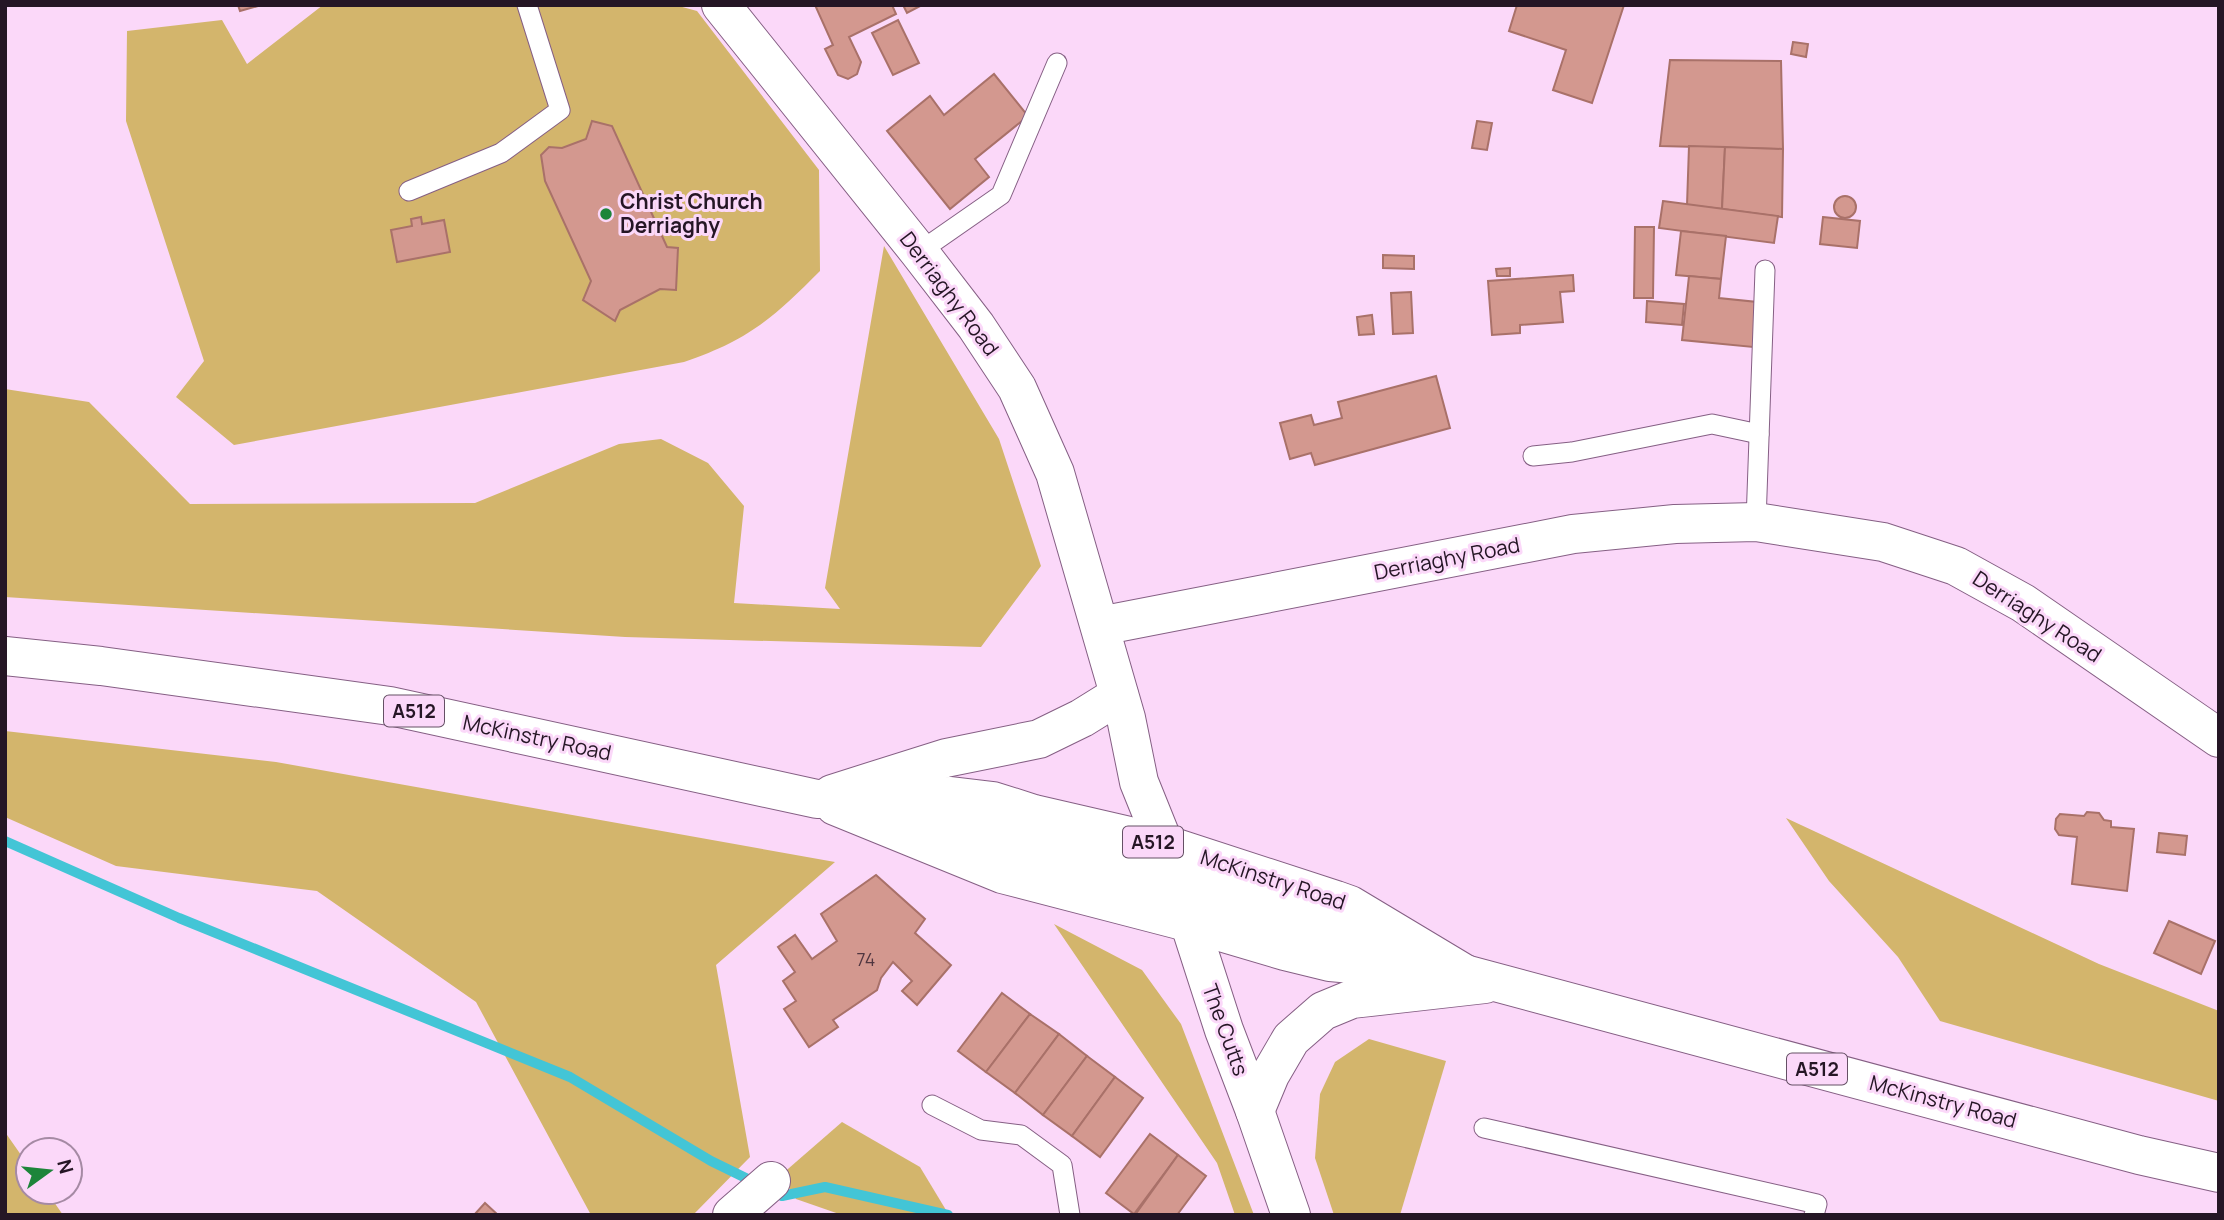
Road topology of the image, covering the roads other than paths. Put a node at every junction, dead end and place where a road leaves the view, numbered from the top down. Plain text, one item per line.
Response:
1 (527, 5) edge
2 (721, 5) edge
3 (1058, 63) dead end
4 (410, 191) dead end
5 (919, 251) junction
6 (1765, 270) dead end
7 (1759, 434) junction
8 (1533, 456) dead end
9 (1756, 522) junction
10 (1100, 626) junction
11 (5, 656) edge
12 (1119, 695) junction
13 (2219, 738) edge
14 (817, 799) junction
15 (882, 799) junction
16 (1164, 845) junction
17 (1175, 884) junction
18 (1187, 922) junction
19 (1398, 968) junction
20 (1480, 978) junction
21 (932, 1105) dead end
22 (1255, 1111) junction
23 (1484, 1128) dead end
24 (2219, 1173) edge
25 (1070, 1215) edge
26 (1292, 1215) edge
27 (1814, 1215) edge

1 - 4 lane
2 - 5 main road, Derriaghy Road
3 - 5 lane
5 - 10 main road, Derriaghy Road
6 - 7 lane
7 - 8 lane
7 - 9 lane
9 - 10 main road, Derriaghy Road
9 - 13 main road, Derriaghy Road
10 - 12 main road, Derriaghy Road
11 - 14 main road, McKinstry Road / A512
12 - 14 main road
12 - 16 main road, Derriaghy Road
14 - 15 main road, McKinstry Road / A512
14 - 18 main road, McKinstry Road / A512
15 - 16 main road, McKinstry Road / A512
15 - 17 main road
16 - 17 main road, The Cutts
16 - 20 main road, McKinstry Road / A512
17 - 18 main road, The Cutts
17 - 19 main road
18 - 19 main road, McKinstry Road / A512
18 - 22 main road, The Cutts
19 - 20 main road, McKinstry Road / A512
20 - 22 main road
20 - 24 main road, McKinstry Road / A512
21 - 25 lane
22 - 26 main road, The Cutts
23 - 27 lane

